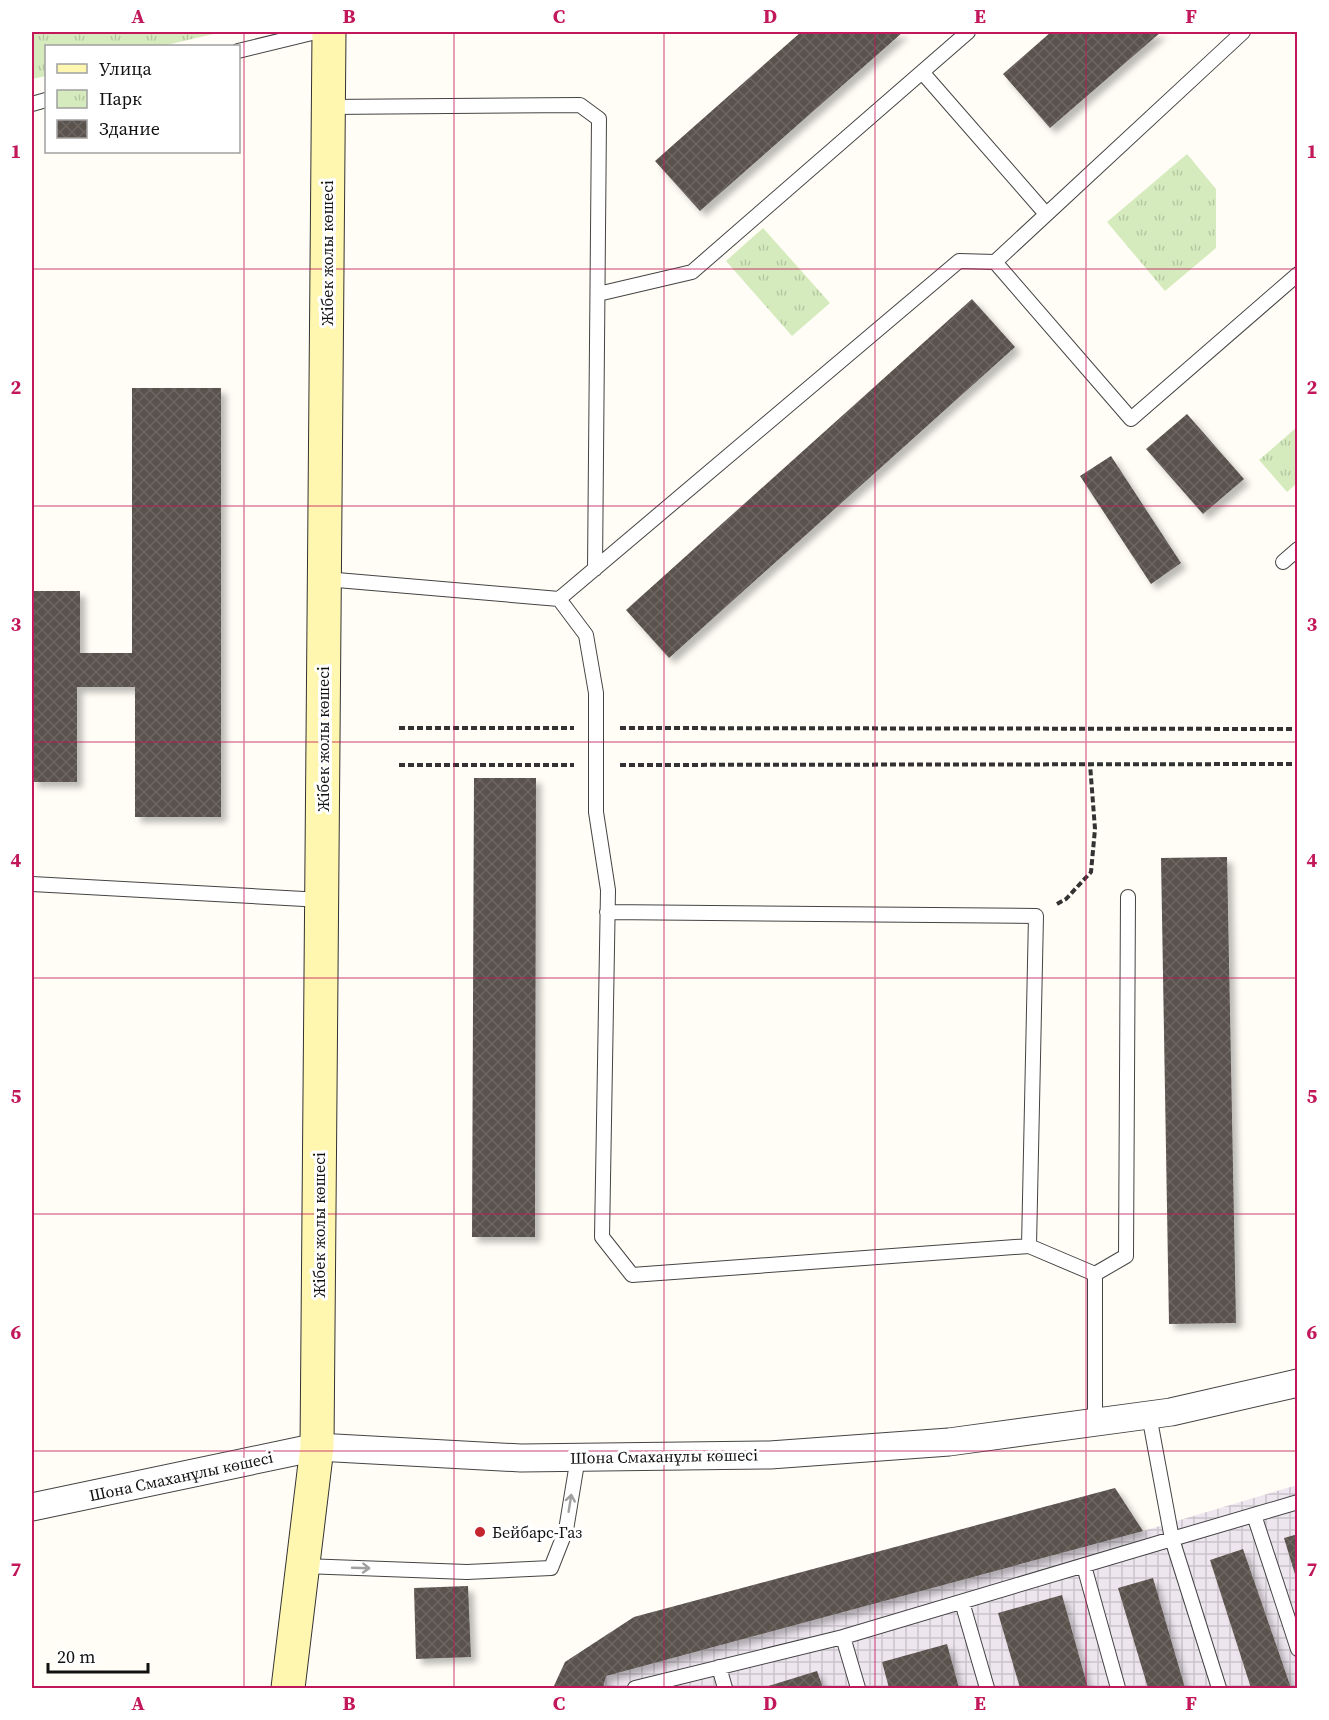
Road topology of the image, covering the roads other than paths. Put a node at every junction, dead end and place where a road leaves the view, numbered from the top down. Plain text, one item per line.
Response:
1 (316, 32) edge
2 (329, 32) edge
3 (968, 32) edge
4 (1243, 32) edge
5 (240, 51) edge
6 (922, 72) junction
7 (328, 107) junction
8 (1046, 214) junction
9 (995, 262) junction
10 (1298, 274) edge
11 (598, 294) junction
12 (1298, 549) edge
13 (1283, 562) dead end
14 (595, 568) junction
15 (325, 579) junction
16 (559, 599) junction
17 (32, 884) edge
18 (1128, 897) dead end
19 (322, 900) junction
20 (607, 912) junction
21 (1029, 1246) junction
22 (1095, 1274) junction
23 (1298, 1383) edge
24 (1149, 1415) junction
25 (1095, 1422) junction
26 (317, 1447) junction
27 (578, 1457) junction
28 (1298, 1502) edge
29 (32, 1507) edge
30 (1254, 1515) junction
31 (1172, 1539) junction
32 (303, 1566) junction
33 (1083, 1566) junction
34 (962, 1602) junction
35 (843, 1637) junction
36 (1298, 1649) edge
37 (719, 1667) junction
38 (288, 1689) edge
39 (635, 1689) edge
40 (725, 1689) edge
41 (858, 1689) edge
42 (987, 1689) edge
43 (1118, 1689) edge
44 (1219, 1689) edge

1 - 5 lane
2 - 7 main road, Жібек жолы көшесі
3 - 6 lane
4 - 8 lane
6 - 8 lane
6 - 11 lane
7 - 11 lane
7 - 15 main road, Жібек жолы көшесі
8 - 9 lane
9 - 10 lane
9 - 14 lane
11 - 14 lane
12 - 13 lane
14 - 16 lane
15 - 16 lane
15 - 19 main road, Жібек жолы көшесі
16 - 20 lane
17 - 19 lane
18 - 22 lane
19 - 26 main road, Жібек жолы көшесі
20 - 21 lane
20 - 21 lane
21 - 22 lane
22 - 25 lane
23 - 24 street, Шона Смаханұлы көшесі
24 - 25 street, Шона Смаханұлы көшесі
24 - 31 lane
25 - 27 street, Шона Смаханұлы көшесі
26 - 27 street, Шона Смаханұлы көшесі
26 - 29 street, Шона Смаханұлы көшесі
26 - 32 main road, Жібек жолы көшесі
32 -> 27 lane
28 - 30 lane
30 - 31 lane
30 - 36 lane
31 - 33 lane
31 - 44 lane
32 - 38 main road, Жібек жолы көшесі
33 - 34 lane
33 - 43 lane
34 - 35 lane
34 - 42 lane
35 - 37 lane
35 - 41 lane
37 - 39 lane
37 - 40 lane

